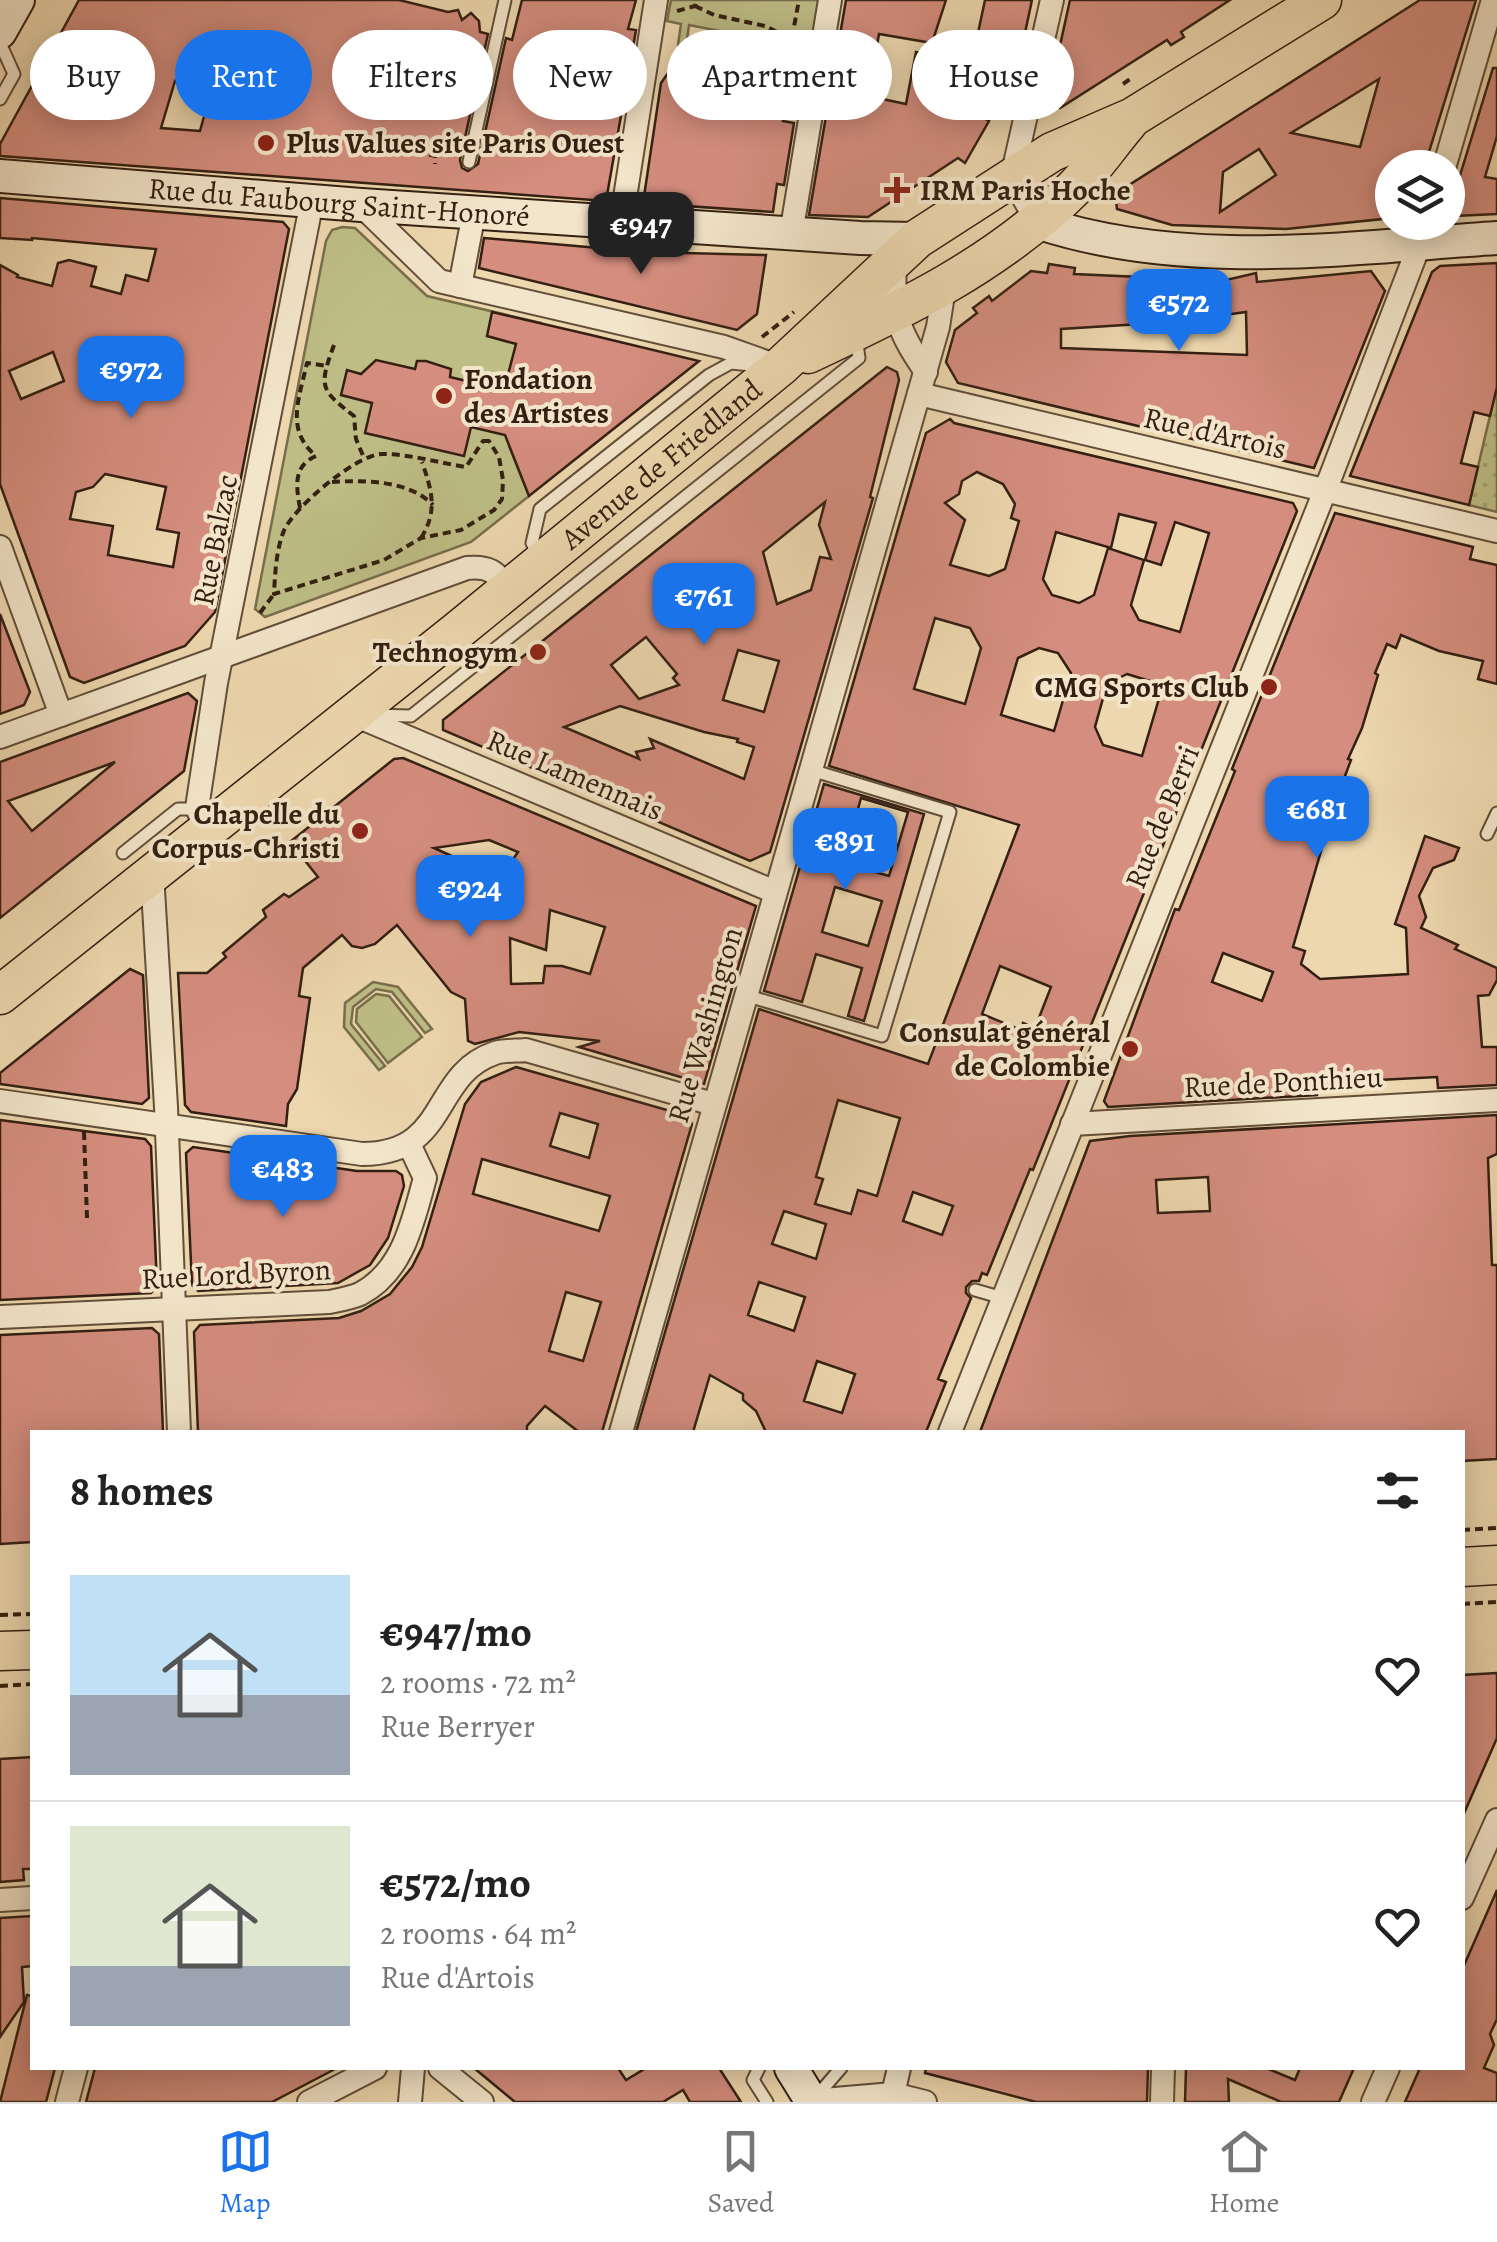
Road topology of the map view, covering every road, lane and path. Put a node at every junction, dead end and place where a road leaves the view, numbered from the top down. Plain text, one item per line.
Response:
1 (505, 0) edge
2 (798, 0) edge
3 (830, 0) edge
4 (1052, 0) edge
5 (1322, 0) edge
6 (1494, 0) edge
7 (696, 3) edge
8 (662, 7) edge
9 (4, 27) edge
10 (772, 30) edge
11 (793, 30) edge
12 (825, 30) edge
13 (1133, 77) dead end
14 (0, 99) edge
15 (1128, 100) junction
16 (810, 120) edge
17 (391, 146) dead end
18 (1449, 150) edge
19 (469, 162) dead end
20 (435, 164) dead end
21 (0, 176) edge
22 (1012, 177) junction
23 (312, 202) junction
24 (361, 205) junction
25 (464, 208) junction
26 (1037, 222) junction
27 (621, 223) junction
28 (791, 234) junction
29 (1465, 236) edge
30 (1497, 238) edge
31 (1375, 239) edge
32 (1422, 240) edge
33 (906, 249) junction
34 (460, 286) junction
35 (944, 288) junction
36 (895, 314) junction
37 (855, 332) junction
38 (334, 346) dead end
39 (326, 366) junction
40 (780, 368) junction
41 (922, 383) junction
42 (364, 458) junction
43 (421, 460) junction
44 (332, 482) junction
45 (1325, 489) junction
46 (433, 505) junction
47 (300, 508) junction
48 (1497, 531) edge
49 (421, 538) junction
50 (0, 547) edge
51 (508, 588) junction
52 (274, 594) junction
53 (260, 613) dead end
54 (222, 656) junction
55 (352, 714) junction
56 (61, 715) junction
57 (0, 737) edge
58 (811, 770) junction
59 (1497, 813) edge
60 (209, 819) junction
61 (1488, 834) dead end
62 (137, 863) junction
63 (776, 892) junction
64 (0, 995) edge
65 (745, 995) junction
66 (1497, 1100) edge
67 (0, 1101) edge
68 (713, 1104) junction
69 (85, 1114) junction
70 (1072, 1124) junction
71 (167, 1126) junction
72 (409, 1144) junction
73 (87, 1218) dead end
74 (975, 1290) dead end
75 (1004, 1298) junction
76 (175, 1309) junction
77 (0, 1317) edge
78 (179, 1430) edge
79 (622, 1430) edge
80 (951, 1430) edge
81 (1497, 1528) edge
82 (1465, 1530) edge
83 (1497, 1566) edge
84 (1465, 1568) edge
85 (1497, 1602) edge
86 (1465, 1604) edge
87 (30, 1614) edge
88 (0, 1616) edge
89 (30, 1650) edge
90 (0, 1652) edge
91 (30, 1684) edge
92 (0, 1686) edge
93 (1497, 1820) edge
94 (1465, 1891) edge
95 (30, 1898) edge
96 (0, 1900) edge
97 (76, 2070) edge
98 (371, 2070) edge
99 (413, 2070) edge
100 (442, 2070) edge
101 (758, 2070) edge
102 (792, 2070) edge
103 (839, 2070) edge
104 (899, 2070) edge
105 (1164, 2070) edge
106 (1387, 2070) edge
107 (893, 2094) junction
108 (68, 2102) edge
109 (309, 2102) edge
110 (410, 2102) edge
111 (482, 2102) edge
112 (766, 2102) edge
113 (812, 2102) edge
114 (924, 2102) edge
115 (1162, 2102) edge
116 (1372, 2102) edge

1 - 19 lane
2 - 11 path
3 - 12 street
4 - 22 street
5 - 15 main road
6 - 18 street
7 - 8 path
7 - 10 path
8 - 27 street
9 - 14 lane
13 - 15 path
15 - 22 main road, Avenue de Friedland
15 - 26 main road, Avenue de Friedland
16 - 28 street
17 - 20 path
21 - 23 street, Rue du Faubourg Saint-Honoré
22 - 26 street
22 - 33 main road, Avenue de Friedland
23 - 24 street, Rue du Faubourg Saint-Honoré
23 - 54 street, Rue Balzac
24 - 25 street, Rue du Faubourg Saint-Honoré
24 - 34 street
25 - 27 street, Rue du Faubourg Saint-Honoré
25 - 34 street
26 - 31 street
26 - 35 main road, Avenue de Friedland
27 - 28 street, Rue du Faubourg Saint-Honoré
28 - 33 street, Rue du Faubourg Saint-Honoré
29 - 30 street
32 - 45 street, Rue de Berri
33 - 36 street
33 - 40 main road, Avenue de Friedland
34 - 40 street
35 - 36 main road, Avenue de Friedland
35 - 41 street, Rue Washington
36 - 37 main road, Avenue de Friedland
36 - 41 street
37 - 40 main road, Avenue de Friedland
37 - 55 lane, Avenue de Friedland
38 - 39 path
39 - 42 path
39 - 47 path
40 - 51 main road, Avenue de Friedland
41 - 45 street, Rue d'Artois
41 - 58 street, Rue Washington
42 - 43 path
42 - 44 path
43 - 46 path
43 - 49 path
44 - 46 path
44 - 47 path
45 - 48 street, Rue d'Artois
45 - 70 street, Rue de Berri
46 - 49 path
47 - 52 path
49 - 52 path
50 - 56 street
51 - 54 street
51 - 55 main road, Avenue de Friedland
52 - 53 path
54 - 56 street
54 - 60 street, Rue Balzac
55 - 60 main road, Avenue de Friedland
55 - 63 street, Rue Lamennais
56 - 57 street
58 - 63 street, Rue Washington
58 - 65 lane
59 - 61 lane
60 - 62 main road, Avenue de Friedland
62 - 64 main road, Avenue de Friedland
62 - 71 street
63 - 65 street, Rue Washington
65 - 68 street, Rue Washington
66 - 70 street, Rue de Ponthieu
67 - 69 street
68 - 72 street
68 - 79 street, Rue Washington
69 - 71 street
69 - 73 path
70 - 75 street, Rue de Berri
71 - 72 street
71 - 76 street
72 - 76 street, Rue Lord Byron
74 - 75 lane
75 - 80 street, Rue de Berri
76 - 77 street, Rue Lord Byron
76 - 78 street
81 - 82 path
83 - 84 main road
85 - 86 path
87 - 88 path
89 - 90 main road
91 - 92 path
93 - 94 street
95 - 96 street
97 - 108 street
98 - 109 street
99 - 110 street
100 - 111 street
101 - 112 lane
102 - 113 street
103 - 113 lane
104 - 107 street
105 - 115 street
106 - 116 street
107 - 113 street
107 - 114 street

